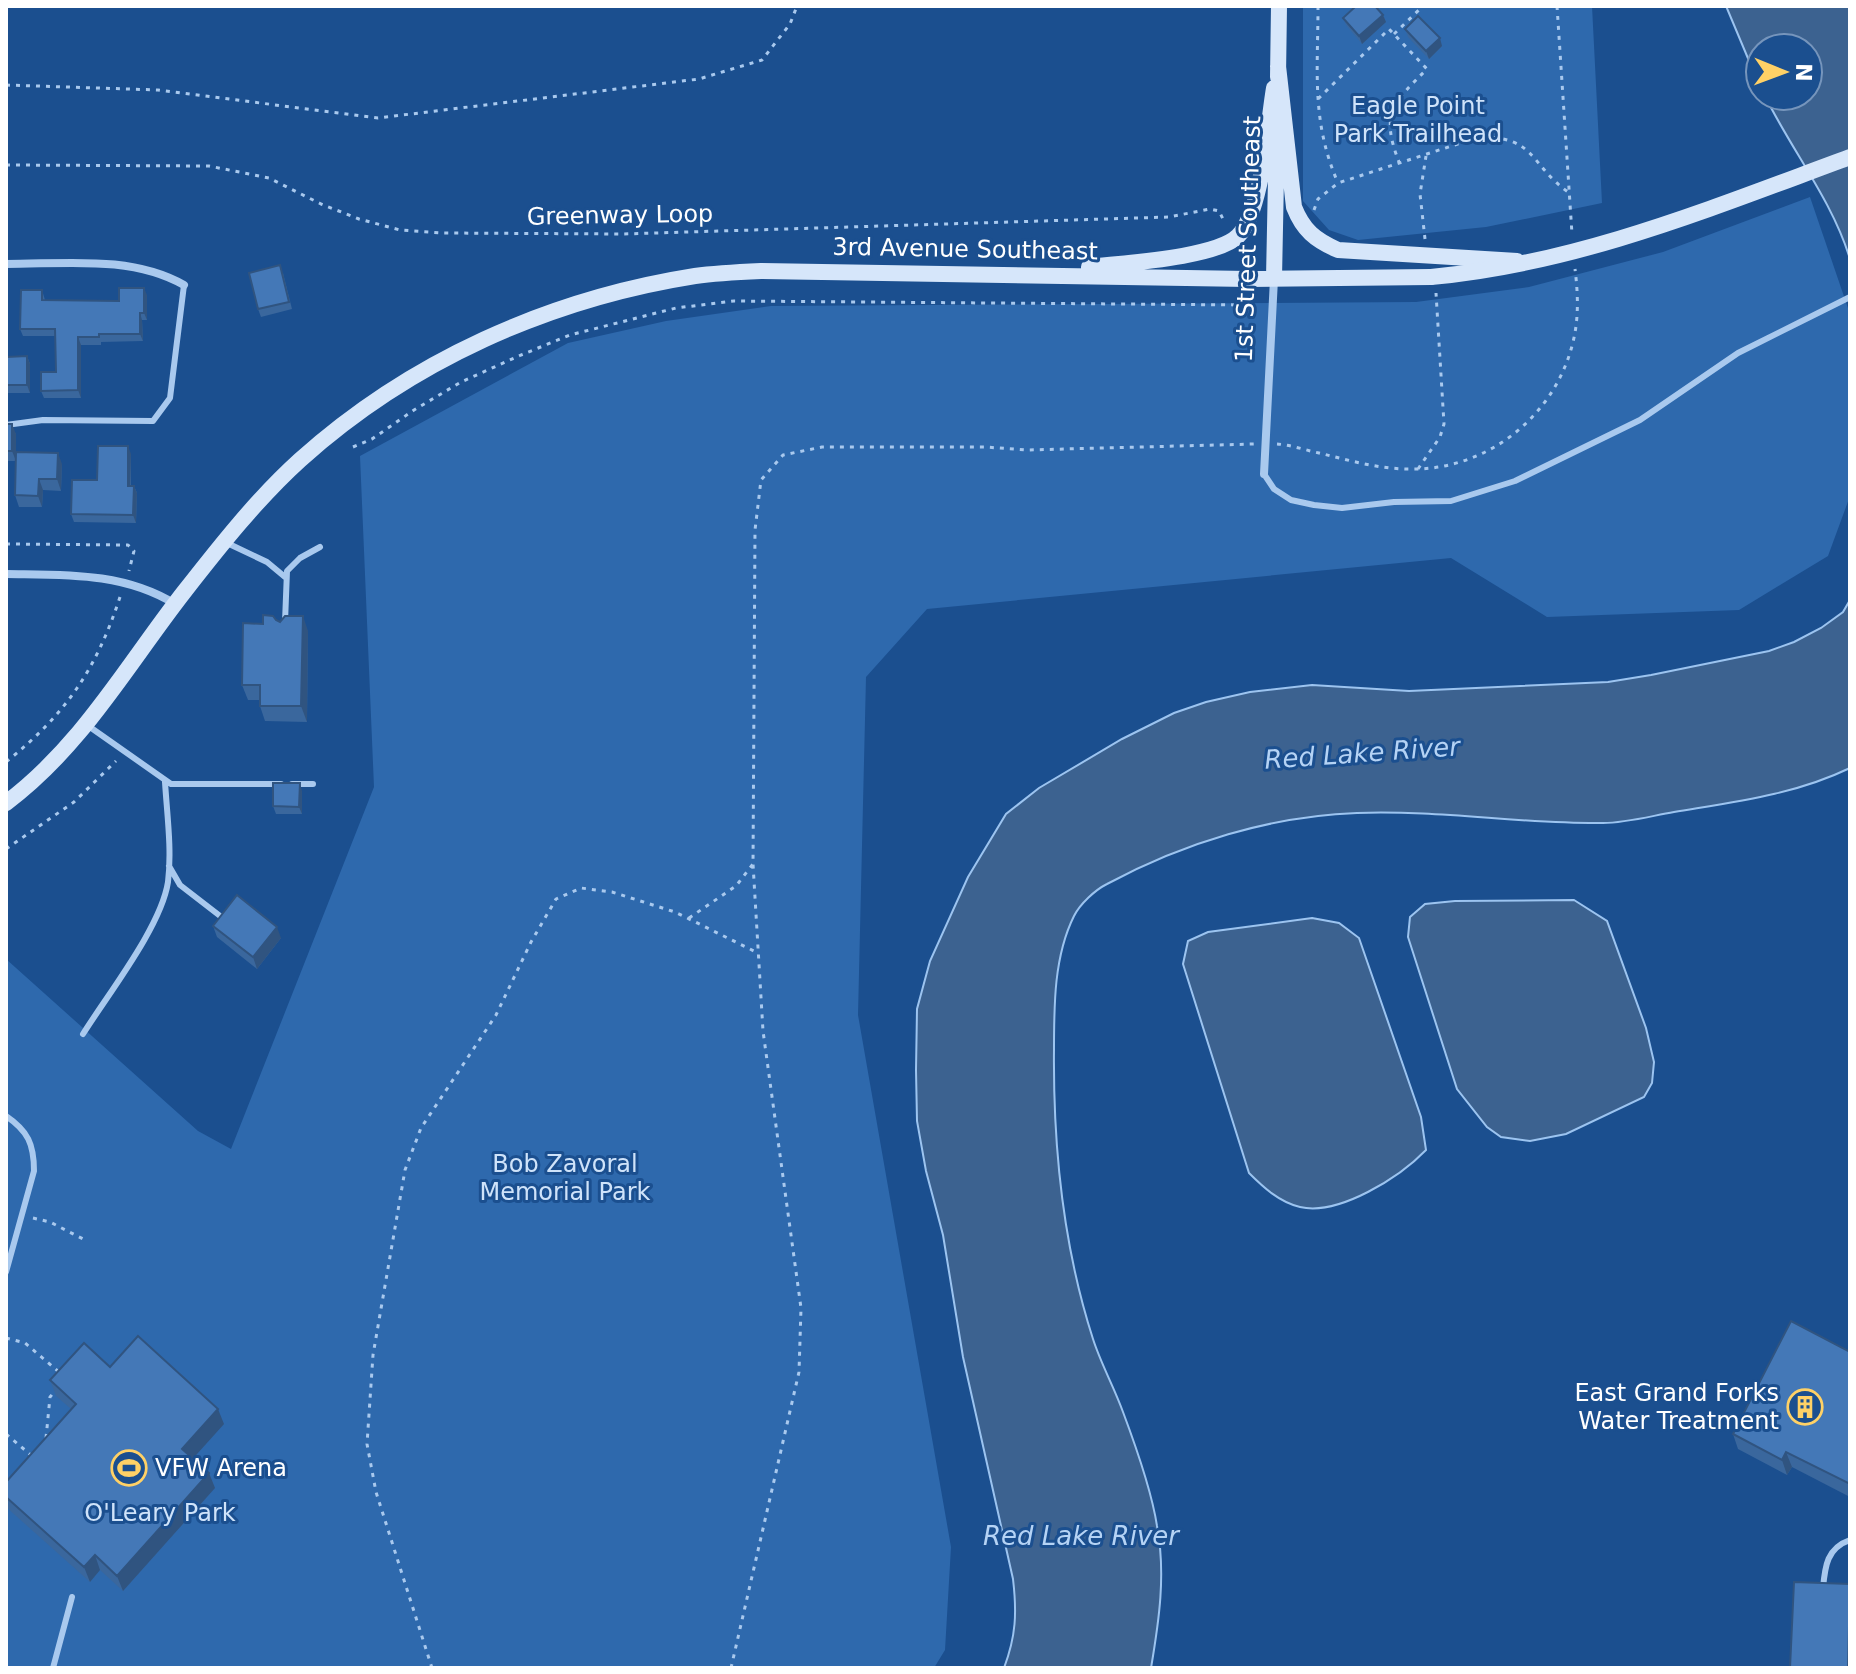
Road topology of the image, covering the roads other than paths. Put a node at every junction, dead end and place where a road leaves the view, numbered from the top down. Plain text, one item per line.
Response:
1 (1279, 6) edge
2 (1278, 66) junction
3 (1850, 157) edge
4 (1530, 261) junction
5 (6, 264) edge
6 (1033, 274) junction
7 (1274, 278) junction
8 (184, 285) joint
9 (1850, 297) edge
10 (6, 425) edge
11 (1264, 474) joint
12 (224, 541) junction
13 (320, 547) dead end
14 (6, 574) edge
15 (285, 577) junction
16 (175, 604) junction
17 (285, 631) edge
18 (87, 725) junction
19 (165, 782) junction
20 (313, 784) dead end
21 (6, 803) edge
22 (169, 866) junction
23 (224, 919) edge
24 (83, 1034) dead end
25 (6, 1116) edge
26 (6, 1272) edge
27 (1850, 1540) edge
28 (1823, 1593) edge
29 (72, 1597) dead end
30 (53, 1668) edge

1 - 2 street, 1st Street Southeast
2 - 4 street, bridge
2 - 6 street
2 - 7 street, 1st Street Southeast
3 - 4 street, 3rd Avenue Southeast, bridge
4 - 7 street, 3rd Avenue Southeast, bridge
5 - 8 street
6 - 7 street, 3rd Avenue Southeast
6 - 12 street, 3rd Avenue Southeast
7 - 11 street, 1st Street Southeast
8 - 10 lane
9 - 11 lane
12 - 15 lane
12 - 16 street, 3rd Avenue Southeast
13 - 15 lane
14 - 16 street
15 - 17 lane
16 - 18 street, 3rd Avenue Southeast
18 - 19 lane
18 - 21 street, 3rd Avenue Southeast
19 - 20 lane
19 - 22 lane
22 - 23 lane
22 - 24 lane
25 - 26 lane
27 - 28 lane
29 - 30 lane

